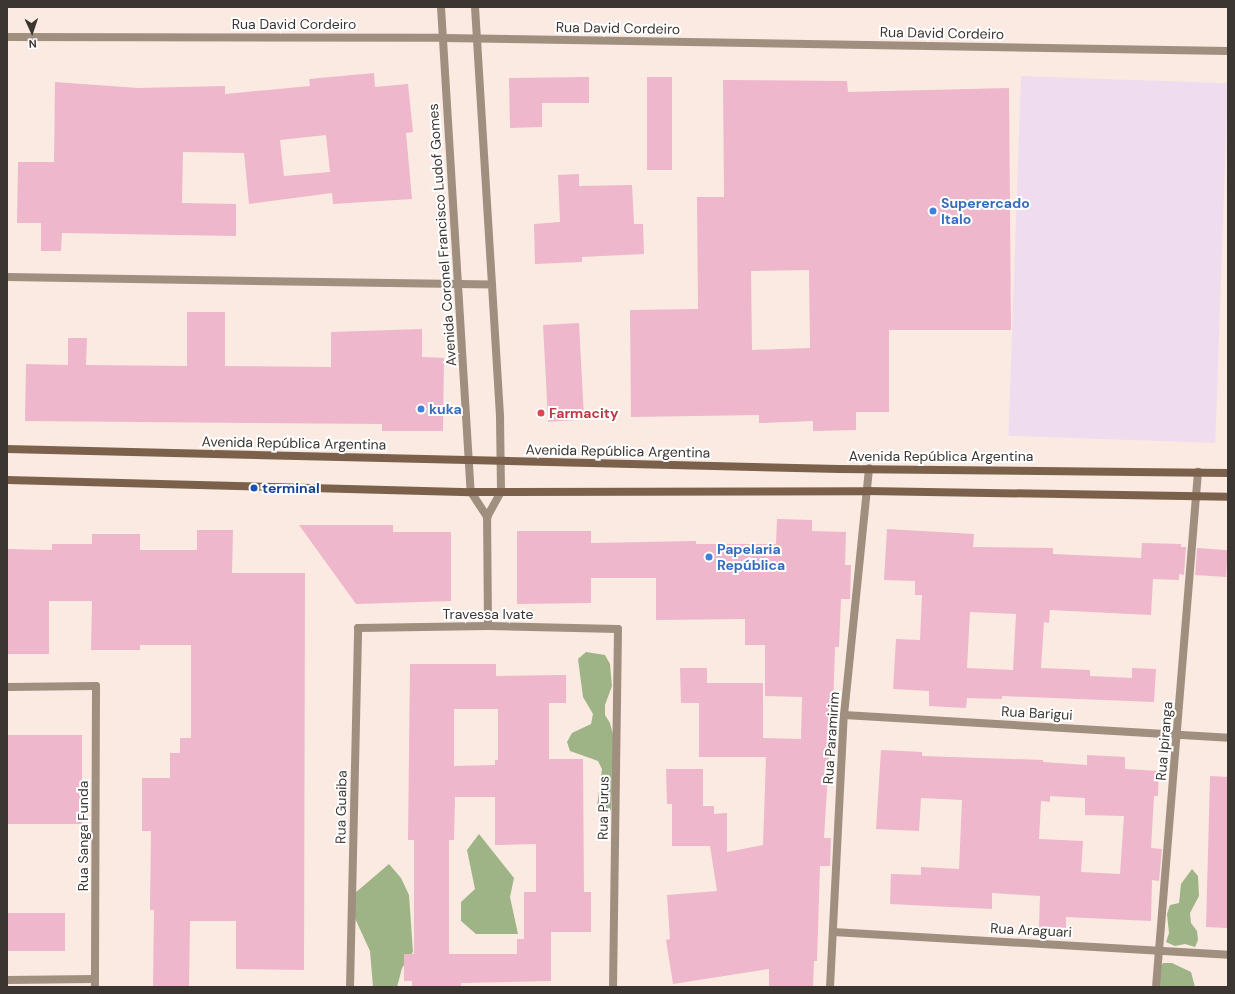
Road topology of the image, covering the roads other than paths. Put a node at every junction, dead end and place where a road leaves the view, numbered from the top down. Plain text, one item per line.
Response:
1 (441, 7) edge
2 (475, 7) edge
3 (7, 37) edge
4 (443, 38) junction
5 (477, 38) junction
6 (1228, 51) edge
7 (7, 277) edge
8 (458, 284) junction
9 (492, 285) junction
10 (7, 449) edge
11 (469, 461) junction
12 (501, 461) junction
13 (870, 468) junction
14 (1198, 472) junction
15 (1228, 473) edge
16 (7, 480) edge
17 (866, 490) junction
18 (471, 492) junction
19 (501, 492) junction
20 (1196, 496) junction
21 (1228, 497) edge
22 (487, 517) junction
23 (488, 626) junction
24 (358, 628) joint
25 (618, 629) joint
26 (7, 687) edge
27 (844, 715) junction
28 (1177, 735) junction
29 (1228, 738) edge
30 (833, 932) junction
31 (1157, 951) junction
32 (1228, 955) edge
33 (7, 980) edge
34 (95, 983) edge
35 (350, 987) edge
36 (613, 987) edge
37 (830, 987) edge
38 (1156, 987) edge

1 - 4 street, Avenida Coronel Francisco Ludof Gomes
2 - 5 street
3 - 4 street, Rua David Cordeiro
4 - 5 street, Rua David Cordeiro
4 - 8 street, Avenida Coronel Francisco Ludof Gomes
5 - 6 street, Rua David Cordeiro
5 - 9 street
7 - 8 street
8 - 9 street
8 - 11 street, Avenida Coronel Francisco Ludof Gomes
9 - 12 street
10 - 11 main road, Avenida República Argentina
11 - 12 main road, Avenida República Argentina
11 - 18 street, Avenida Coronel Francisco Ludof Gomes
12 - 13 main road, Avenida República Argentina
12 - 19 street
13 - 14 main road, Avenida República Argentina
13 - 17 street, Rua Paramirim
14 - 15 main road, Avenida República Argentina
14 - 20 street, Rua Ipiranga
16 - 18 main road
17 - 19 main road
17 - 20 main road
17 - 27 street, Rua Paramirim
18 - 19 main road
18 - 22 street
19 - 22 street
20 - 21 main road
20 - 28 street, Rua Ipiranga
22 - 23 street
23 - 24 street, Travessa Ivate
23 - 25 street, Travessa Ivate
24 - 35 street, Rua Guaiba
25 - 36 street, Rua Purus
26 - 34 street, Rua Sanga Funda
27 - 28 street, Rua Barigui
27 - 30 street, Rua Paramirim
28 - 29 street, Rua Barigui
28 - 31 street, Rua Ipiranga
30 - 31 street, Rua Araguari
30 - 37 street, Rua Paramirim
31 - 32 street, Rua Araguari
31 - 38 street, Rua Ipiranga
33 - 34 street

